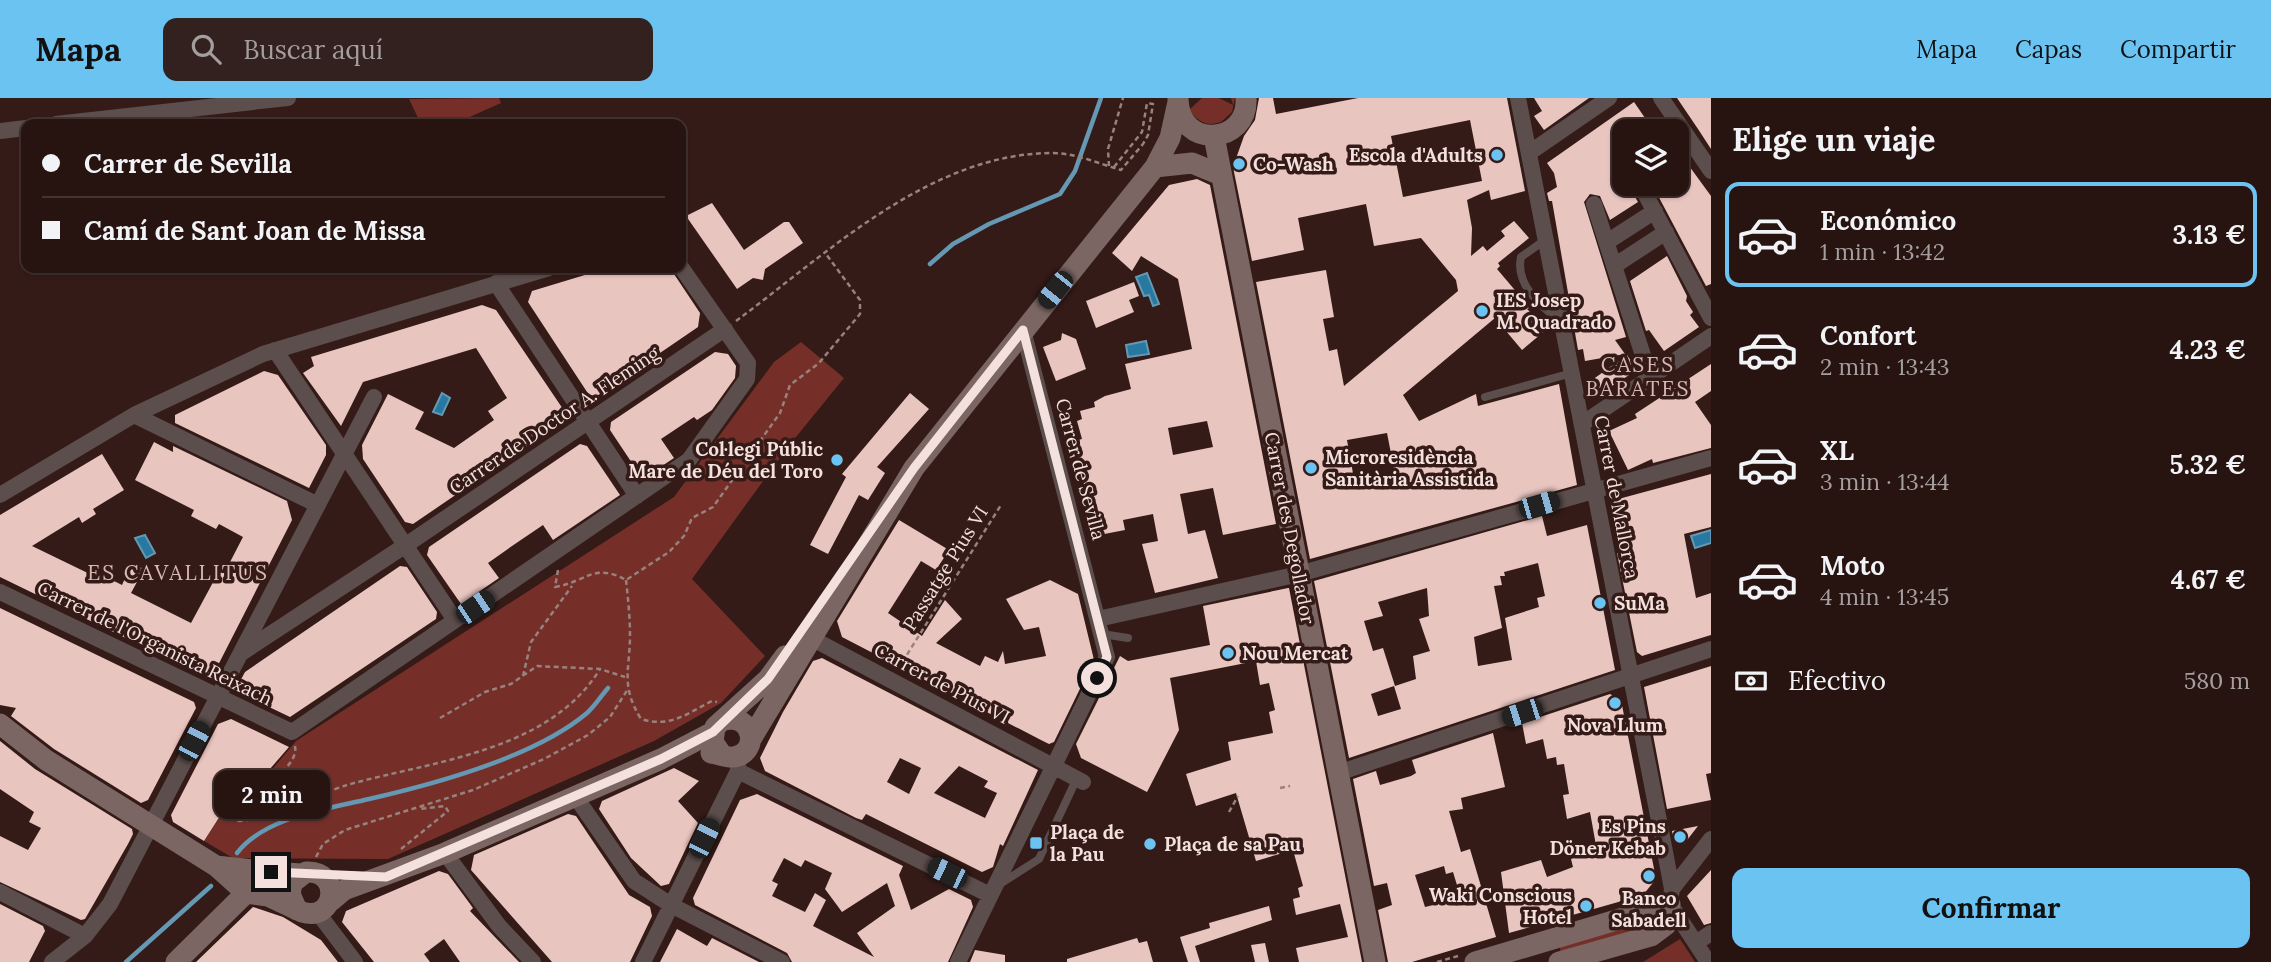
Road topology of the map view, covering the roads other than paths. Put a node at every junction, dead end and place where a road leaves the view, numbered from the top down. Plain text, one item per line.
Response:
1 (288, 98) edge
2 (1246, 98) edge
3 (1518, 98) edge
4 (1609, 98) edge
5 (1661, 98) edge
6 (1178, 100) edge
7 (101, 119) edge
8 (21, 129) edge
9 (0, 131) edge
10 (1212, 136) junction
11 (1529, 153) junction
12 (1152, 157) junction
13 (1711, 171) edge
14 (1221, 174) junction
15 (1647, 196) edge
16 (1594, 204) dead end
17 (1655, 211) junction
18 (1670, 237) junction
19 (1545, 240) junction
20 (1606, 242) junction
21 (1614, 265) junction
22 (531, 273) edge
23 (685, 273) edge
24 (496, 283) junction
25 (1711, 318) edge
26 (1562, 323) junction
27 (725, 329) junction
28 (1023, 330) junction
29 (1711, 335) edge
30 (275, 351) junction
31 (1572, 373) junction
32 (1650, 377) junction
33 (374, 397) dead end
34 (1485, 397) dead end
35 (134, 415) junction
36 (587, 422) junction
37 (1582, 424) junction
38 (344, 456) junction
39 (1711, 458) edge
40 (1595, 489) junction
41 (0, 495) edge
42 (636, 496) junction
43 (318, 505) junction
44 (875, 528) junction
45 (406, 545) junction
46 (1299, 574) junction
47 (0, 592) edge
48 (455, 620) junction
49 (1100, 627) junction
50 (809, 637) junction
51 (1128, 638) dead end
52 (1711, 649) edge
53 (240, 653) junction
54 (1631, 676) junction
55 (218, 697) junction
56 (719, 718) junction
57 (0, 724) edge
58 (737, 755) junction
59 (661, 759) junction
60 (1054, 767) junction
61 (1338, 773) junction
62 (1080, 780) joint
63 (575, 796) junction
64 (151, 824) junction
65 (1711, 839) edge
66 (445, 853) junction
67 (216, 866) junction
68 (271, 872) junction
69 (313, 872) junction
70 (386, 877) junction
71 (992, 891) junction
72 (0, 892) edge
73 (246, 893) junction
74 (1671, 896) junction
75 (671, 905) junction
76 (315, 908) junction
77 (1711, 933) edge
78 (85, 936) junction
79 (1696, 943) junction
80 (1543, 952) edge
81 (52, 962) edge
82 (176, 962) edge
83 (355, 962) edge
84 (534, 962) edge
85 (643, 962) edge
86 (782, 962) edge
87 (958, 962) edge
88 (1375, 962) edge
89 (1475, 962) edge
90 (1559, 962) edge
91 (1709, 962) edge

1 - 7 street
2 - 10 street
3 - 11 street, Carrer de Mallorca
4 - 11 street
5 - 13 street
6 - 10 street
6 - 12 street
8 - 9 street
10 - 12 street
10 - 14 street, Carrer des Degollador
11 - 19 street, Carrer de Mallorca
12 - 14 street
12 - 28 street
14 - 46 street, Carrer des Degollador
15 - 17 street
16 - 20 street
17 - 18 street
17 - 20 street
18 - 21 street
18 - 25 street
19 - 26 street, Carrer de Mallorca
19 - 26 lane
20 - 21 street
21 - 32 street
22 - 24 street
23 - 27 street
24 - 30 street
24 - 36 street
26 - 31 street, Carrer de Mallorca
27 - 36 street, Carrer de Doctor A. Fleming
27 - 42 street
28 - 44 street
28 - 49 street, Carrer de Sevilla
29 - 32 street
30 - 35 street
30 - 38 street
31 - 34 lane
31 - 37 street, Carrer de Mallorca
32 - 37 street
33 - 38 street
35 - 41 street
35 - 43 street
36 - 42 street
36 - 45 street, Carrer de Doctor A. Fleming
37 - 40 street, Carrer de Mallorca
38 - 43 street
38 - 45 street
39 - 40 street
40 - 46 street
40 - 54 street, Carrer de Mallorca
42 - 48 street
43 - 53 street
44 - 50 street
44 - 56 street
45 - 48 street
45 - 53 street, Carrer de Doctor A. Fleming
46 - 49 street
46 - 61 street, Carrer des Degollador
47 - 55 street, Carrer de l'Organista Reixach
48 - 55 street, Carrer de l'Organista Reixach
49 - 51 lane
49 - 60 street, Carrer de Sevilla
50 - 58 street
50 - 60 street, Carrer de Pius VI
52 - 54 street
53 - 55 street
54 - 61 street
54 - 74 street, Carrer de Mallorca
55 - 64 street
56 - 58 street
56 - 58 street
56 - 59 street
57 - 64 street
58 - 59 street
58 - 71 street
58 - 75 street
59 - 63 street
60 - 62 street
60 - 71 street
61 - 88 street, Carrer des Degollador
62 - 71 lane
63 - 66 street
63 - 75 street
64 - 67 street
64 - 78 street
65 - 74 street
66 - 70 street
66 - 84 street
67 - 68 street
67 - 73 street
68 - 69 street
68 - 73 street
69 - 70 street
69 - 76 street
69 - 76 street
70 - 76 street
71 - 87 street
72 - 78 street
73 - 76 street
73 - 82 street
74 - 79 street
74 - 80 street
74 - 90 street
75 - 85 street
75 - 86 street
76 - 83 street
77 - 79 street
78 - 81 street
79 - 91 street
80 - 89 street

